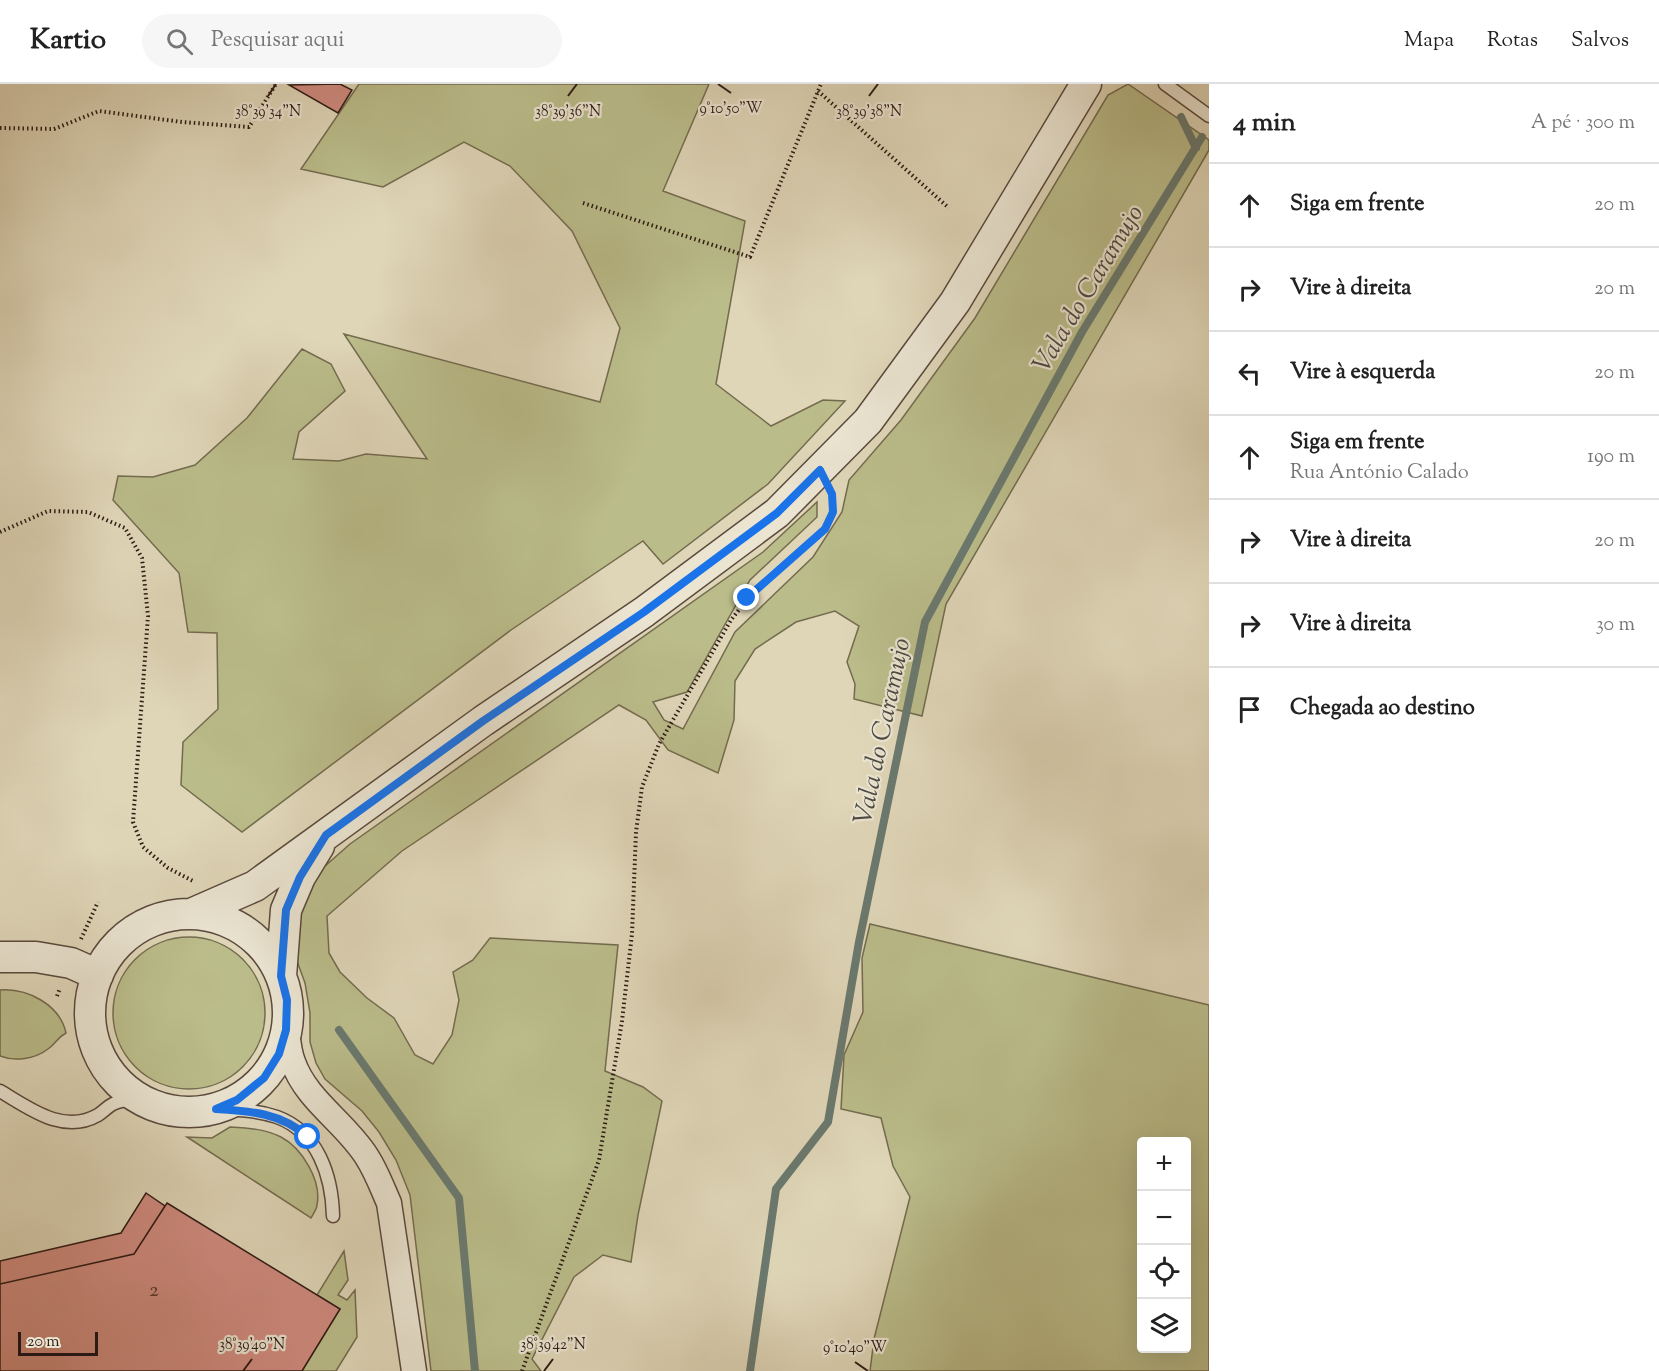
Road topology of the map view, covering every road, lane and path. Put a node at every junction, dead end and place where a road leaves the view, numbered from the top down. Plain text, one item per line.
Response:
1 (276, 84) edge
2 (821, 84) edge
3 (1086, 84) edge
4 (1165, 84) edge
5 (818, 91) junction
6 (1209, 116) edge
7 (0, 128) edge
8 (583, 203) dead end
9 (950, 208) dead end
10 (820, 470) junction
11 (0, 532) edge
12 (326, 835) junction
13 (191, 914) junction
14 (0, 957) edge
15 (98, 975) junction
16 (281, 976) junction
17 (286, 1030) junction
18 (0, 1091) edge
19 (140, 1100) junction
20 (216, 1109) junction
21 (333, 1216) dead end
22 (401, 1292) junction
23 (401, 1371) edge
24 (414, 1371) edge
25 (522, 1371) edge

1 - 7 path
2 - 5 path
3 - 10 street
4 - 6 lane
5 - 8 path
5 - 9 path
10 - 12 street
10 - 25 path
11 - 13 path
12 - 13 street
12 - 16 street
13 - 15 street
13 - 16 street
14 - 15 street
15 - 19 street
16 - 17 street
17 - 20 street
17 - 22 street
18 - 19 lane
19 - 20 street
20 - 21 lane
22 - 23 street
22 - 24 street

